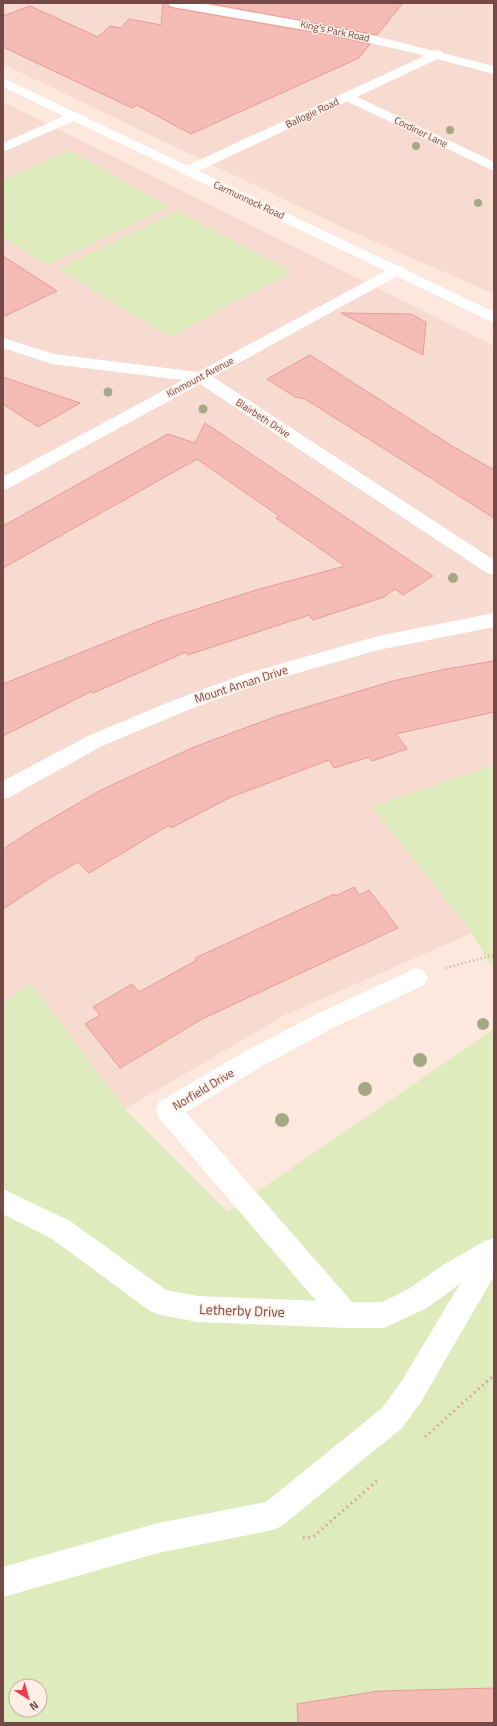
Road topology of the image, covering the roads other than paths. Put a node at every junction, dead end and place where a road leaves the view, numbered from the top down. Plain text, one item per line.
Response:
1 (174, 3) edge
2 (209, 6) edge
3 (437, 54) junction
4 (494, 70) edge
5 (3, 82) edge
6 (349, 96) junction
7 (73, 116) junction
8 (3, 148) edge
9 (494, 167) edge
10 (187, 171) junction
11 (398, 270) junction
12 (494, 318) edge
13 (3, 343) edge
14 (201, 377) junction
15 (3, 484) edge
16 (494, 569) edge
17 (494, 620) edge
18 (3, 791) edge
19 (416, 978) road end
20 (3, 1201) edge
21 (494, 1250) edge
22 (346, 1315) junction
23 (3, 1582) edge

1 - 2 street, King's Park Road
2 - 3 street, King's Park Road
3 - 4 street, King's Park Road
3 - 6 street, Ballogie Road
5 - 7 street, Carmunnock Road
6 - 9 street, Cordiner Lane
6 - 10 street, Ballogie Road
7 - 8 street
7 - 10 street, Carmunnock Road
10 - 11 street, Carmunnock Road
11 - 12 street, Carmunnock Road
11 - 14 street, Kinmount Avenue
13 - 14 street, Blairbeth Drive
14 - 15 street, Kinmount Avenue
14 - 16 street, Blairbeth Drive
17 - 18 street, Mount Annan Drive
19 - 22 street, Norfield Drive
20 - 22 street, Letherby Drive
21 - 22 street, Letherby Drive
21 - 23 street

